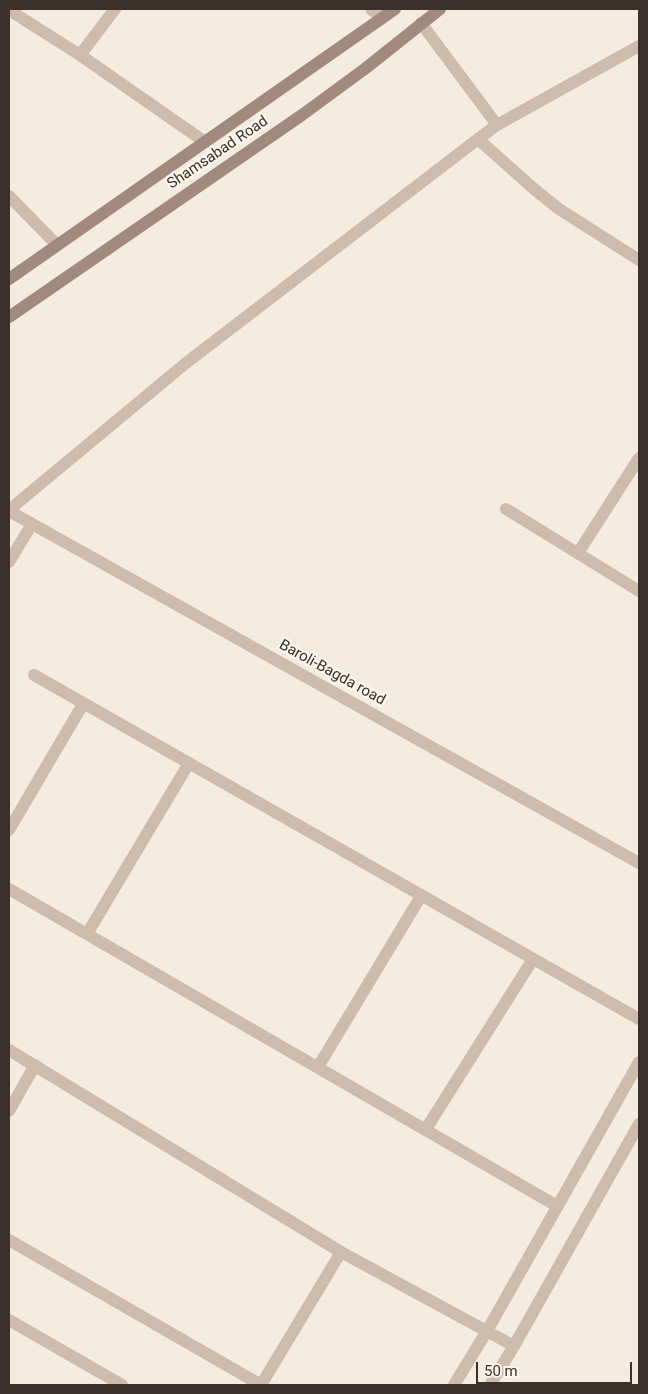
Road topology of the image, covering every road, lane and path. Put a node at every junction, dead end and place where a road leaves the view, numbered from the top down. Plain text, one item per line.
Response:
1 (115, 9) edge
2 (371, 9) edge
3 (395, 9) edge
4 (440, 9) edge
5 (9, 10) edge
6 (382, 18) junction
7 (421, 23) junction
8 (639, 46) edge
9 (80, 55) junction
10 (497, 125) junction
11 (478, 139) junction
12 (205, 142) junction
13 (9, 196) edge
14 (57, 245) junction
15 (639, 260) edge
16 (9, 279) edge
17 (9, 317) edge
18 (639, 458) edge
19 (506, 509) dead end
20 (9, 510) edge
21 (32, 524) junction
22 (578, 553) junction
23 (9, 562) edge
24 (639, 591) edge
25 (34, 675) dead end
26 (83, 704) junction
27 (189, 763) junction
28 (9, 830) edge
29 (639, 863) edge
30 (9, 889) edge
31 (422, 896) junction
32 (87, 934) junction
33 (532, 959) junction
34 (639, 1020) edge
35 (9, 1050) edge
36 (639, 1062) edge
37 (35, 1065) junction
38 (318, 1067) junction
39 (9, 1111) edge
40 (639, 1124) edge
41 (426, 1129) junction
42 (557, 1206) junction
43 (9, 1240) edge
44 (341, 1252) junction
45 (9, 1320) edge
46 (488, 1331) junction
47 (514, 1346) junction
48 (122, 1385) edge
49 (454, 1385) edge
50 (490, 1385) edge

1 - 9 street
2 - 6 street
3 - 6 main road, Shamsabad Road
4 - 7 main road, Shamsabad Road
5 - 9 street
6 - 12 main road, Shamsabad Road
7 - 10 street
7 - 17 main road, Shamsabad Road
8 - 10 street
9 - 12 street
10 - 11 street
11 - 15 street
11 - 20 street
12 - 14 main road, Shamsabad Road
13 - 14 street
14 - 16 main road, Shamsabad Road
18 - 22 street
19 - 22 street
20 - 21 street, Baroli-Bagda road
21 - 23 street
21 - 29 street, Baroli-Bagda road
22 - 24 street
25 - 26 street
26 - 27 street
26 - 28 street
27 - 31 street
27 - 32 street
30 - 32 street
31 - 33 street
31 - 38 street
32 - 38 street
33 - 34 street
33 - 41 street
35 - 37 street
36 - 42 street
37 - 39 street
37 - 44 street
38 - 41 street
40 - 47 street
41 - 42 street
42 - 46 street
43 - 44 street
44 - 46 street
45 - 48 street
46 - 47 street
46 - 49 street
47 - 50 street

